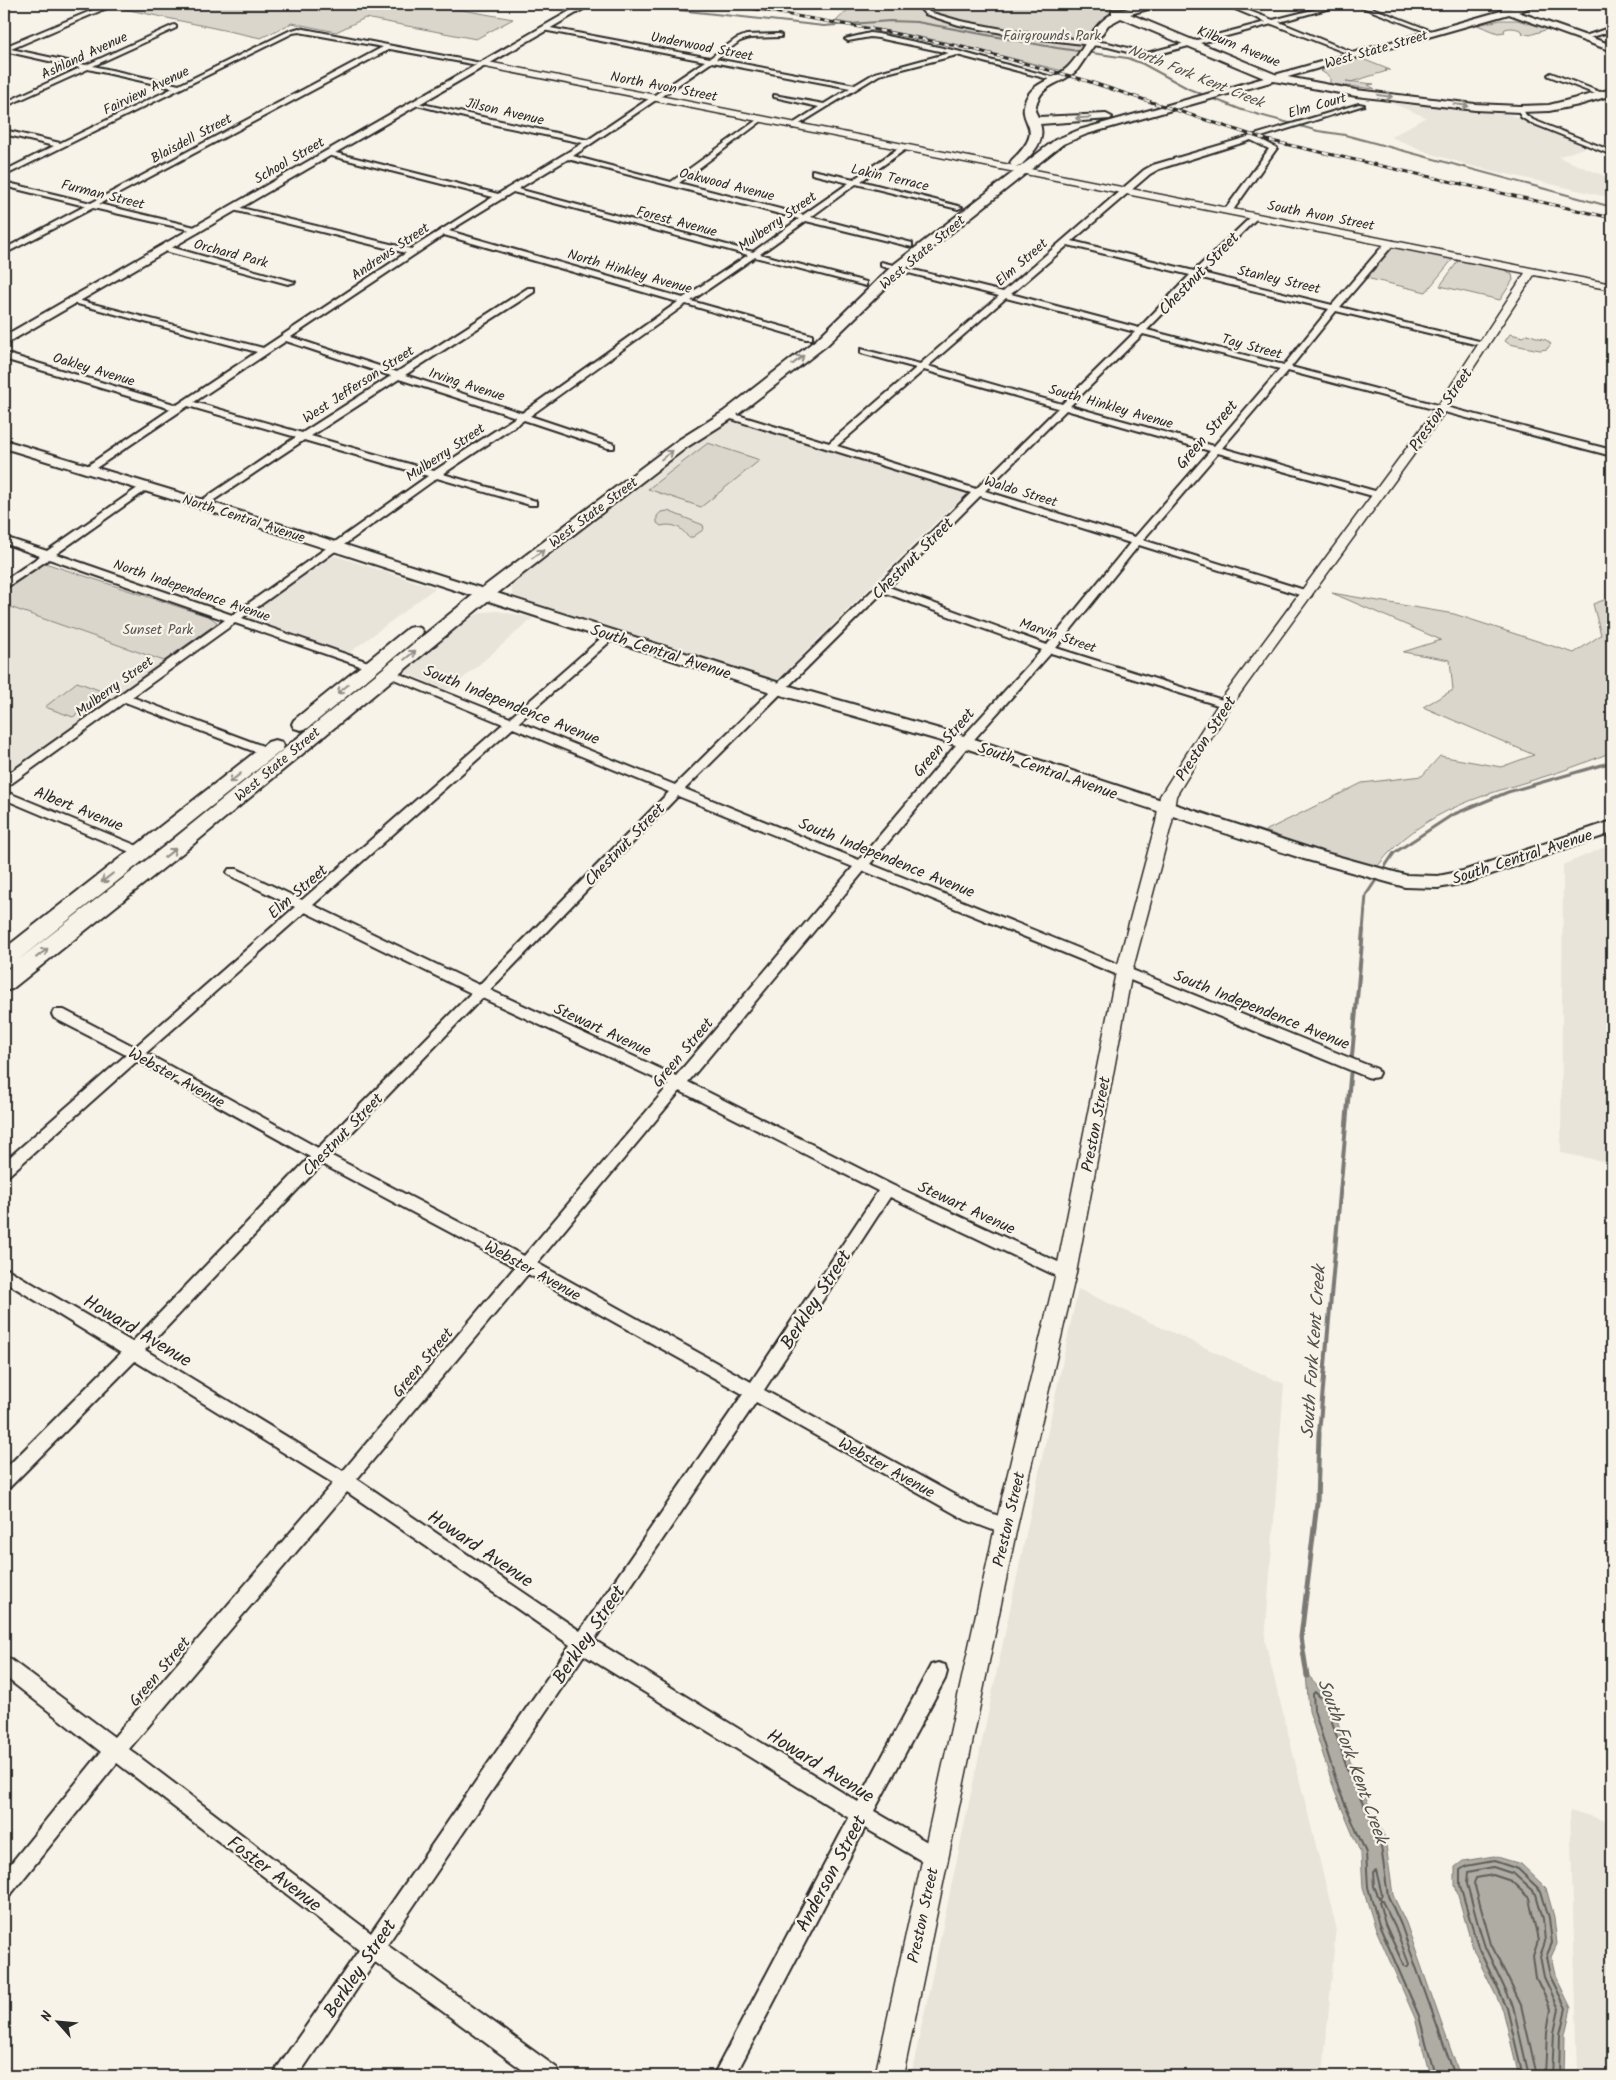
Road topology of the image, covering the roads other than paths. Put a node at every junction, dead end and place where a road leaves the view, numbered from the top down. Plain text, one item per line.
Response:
1 (588, 4) edge
2 (919, 4) edge
3 (1108, 4) edge
4 (1155, 4) edge
5 (1226, 4) edge
6 (1342, 4) edge
7 (1357, 4) edge
8 (1535, 4) edge
9 (1490, 5) dead end
10 (105, 7) dead end
11 (1116, 8) edge
12 (1508, 12) junction
13 (1273, 22) junction
14 (174, 27) dead end
15 (1612, 28) edge
16 (545, 29) junction
17 (299, 30) joint
18 (1434, 33) junction
19 (779, 36) dead end
20 (1582, 38) junction
21 (848, 39) dead end
22 (1191, 43) junction
23 (390, 46) junction
24 (1612, 48) edge
25 (4, 49) edge
26 (1087, 49) junction
27 (957, 53) junction
28 (1356, 55) junction
29 (712, 60) junction
30 (484, 64) junction
31 (86, 67) junction
32 (1551, 75) dead end
33 (1061, 76) junction
34 (1274, 78) junction
35 (179, 87) junction
36 (855, 87) junction
37 (1356, 93) junction
38 (1608, 94) edge
39 (776, 96) dead end
40 (1215, 96) junction
41 (655, 98) junction
42 (415, 103) junction
43 (4, 105) edge
44 (1361, 105) dead end
45 (824, 106) junction
46 (1520, 109) junction
47 (1149, 114) junction
48 (761, 119) junction
49 (1034, 121) junction
50 (793, 126) junction
51 (4, 132) edge
52 (1252, 138) junction
53 (589, 142) junction
54 (62, 146) junction
55 (904, 147) junction
56 (331, 153) junction
57 (1612, 153) edge
58 (567, 157) junction
59 (1017, 169) junction
60 (815, 172) dead end
61 (4, 174) edge
62 (856, 182) junction
63 (4, 184) edge
64 (673, 184) junction
65 (513, 190) junction
66 (1126, 190) junction
67 (500, 196) junction
68 (93, 204) junction
69 (958, 206) junction
70 (236, 208) junction
71 (1228, 211) junction
72 (1254, 216) junction
73 (807, 218) junction
74 (196, 230) junction
75 (443, 232) junction
76 (1066, 242) junction
77 (1390, 243) junction
78 (909, 245) junction
79 (164, 248) junction
80 (4, 252) edge
81 (412, 252) junction
82 (755, 254) junction
83 (891, 266) junction
84 (1531, 271) junction
85 (1196, 274) junction
86 (290, 282) dead end
87 (863, 284) junction
88 (1612, 287) edge
89 (531, 290) dead end
90 (1004, 296) junction
91 (73, 300) junction
92 (685, 302) junction
93 (1335, 307) junction
94 (1141, 331) junction
95 (809, 337) junction
96 (286, 338) junction
97 (4, 341) edge
98 (1484, 345) junction
99 (264, 351) junction
100 (864, 351) dead end
101 (4, 356) edge
102 (922, 367) junction
103 (1285, 369) junction
104 (398, 375) junction
105 (187, 403) junction
106 (1063, 407) junction
107 (177, 408) junction
108 (1442, 408) junction
109 (728, 415) junction
110 (523, 417) junction
111 (304, 436) junction
112 (6, 446) edge
113 (611, 446) dead end
114 (830, 447) junction
115 (1215, 449) junction
116 (1612, 454) edge
117 (87, 470) junction
118 (435, 475) junction
119 (145, 487) junction
120 (978, 492) junction
121 (1379, 495) junction
122 (533, 503) dead end
123 (202, 504) junction
124 (4, 540) edge
125 (1136, 541) junction
126 (334, 547) junction
127 (50, 555) junction
128 (4, 586) edge
129 (883, 588) junction
130 (468, 590) junction
131 (1306, 594) junction
132 (484, 595) junction
133 (438, 614) dead end
134 (233, 619) junction
135 (423, 625) dead end
136 (611, 635) junction
137 (1049, 648) junction
138 (379, 670) junction
139 (780, 689) junction
140 (122, 697) junction
141 (1225, 704) junction
142 (511, 723) junction
143 (965, 742) junction
144 (267, 752) junction
145 (4, 782) edge
146 (677, 790) junction
147 (4, 795) edge
148 (1167, 810) junction
149 (1612, 827) edge
150 (141, 852) junction
151 (862, 865) junction
152 (233, 872) dead end
153 (305, 907) junction
154 (7, 972) edge
155 (1124, 972) junction
156 (481, 992) junction
157 (59, 1014) dead end
158 (136, 1054) junction
159 (1372, 1073) dead end
160 (679, 1084) junction
161 (320, 1156) junction
162 (4, 1171) edge
163 (888, 1190) junction
164 (526, 1265) junction
165 (4, 1273) edge
166 (1066, 1273) junction
167 (133, 1352) junction
168 (753, 1393) junction
169 (4, 1481) edge
170 (345, 1481) junction
171 (1006, 1527) junction
172 (582, 1643) junction
173 (4, 1665) edge
174 (938, 1672) dead end
175 (115, 1750) junction
176 (861, 1815) junction
177 (934, 1857) junction
178 (4, 1887) edge
179 (373, 1948) junction
180 (285, 2076) edge
181 (549, 2076) edge
182 (724, 2076) edge
183 (888, 2076) edge

1 - 16 main road, School Street
2 - 26 street
3 - 11 main road, Kilburn Avenue
4 - 11 main road
5 - 13 street
6 - 13 street
7 - 18 street
8 - 12 main road, West State Street
9 - 12 main road
10 - 25 street
11 - 22 main road, Kilburn Avenue
11 - 26 main road
12 - 18 main road, West State Street
12 - 20 main road
13 - 22 street
13 - 28 street
14 - 31 street, Ashland Avenue
15 - 20 street
16 - 29 street, Underwood Street
16 - 30 main road, School Street
17 - 23 street, North Avon Street
17 - 35 street, Fairview Avenue
18 - 28 main road, West State Street
19 - 29 street, Andrews Street
20 - 24 main road
21 - 27 street
22 - 26 street
22 - 34 main road, Kilburn Avenue
23 - 30 street, North Avon Street
23 - 68 street, Blaisdell Street
25 - 31 street
26 - 33 main road
27 - 33 street
27 - 36 street
28 - 34 main road, West State Street
29 - 36 street, Underwood Street
29 - 41 street, Andrews Street
30 - 41 street, North Avon Street
30 - 42 main road, School Street
31 - 35 street
31 - 43 street, Ashland Avenue
32 - 38 street
33 - 49 main road, West State Street
34 - 37 main road, Kilburn Avenue
34 - 40 main road, West State Street
35 - 54 street, Fairview Avenue
36 - 45 street
37 - 40 main road
37 -> 46 main road, Kilburn Avenue
38 - 46 main road
39 - 45 street
40 - 47 main road, West State Street
41 - 48 street, North Avon Street
41 - 53 street, Andrews Street
42 - 53 street, Jilson Avenue
42 - 56 main road, School Street
44 - 52 street, Elm Court
45 - 50 street
46 - 57 street
47 -> 49 main road
47 - 59 main road, West State Street
48 - 50 street, North Avon Street
48 - 64 street
49 - 59 main road, West State Street
50 - 55 street, North Avon Street
51 - 54 street
52 - 66 street, Elm Street
52 - 71 street
53 - 58 street, Andrews Street
54 - 61 street, Fairview Avenue
55 - 59 street, North Avon Street
55 - 62 street, Mulberry Street
56 - 67 street
56 - 70 main road, School Street
58 - 64 street, Oakwood Avenue
58 - 65 street, Andrews Street
59 - 66 street, South Avon Street
59 - 69 main road, West State Street
59 - 83 main road, West State Street
60 - 62 street, Lakin Terrace
62 - 69 street, Lakin Terrace
62 - 73 street, Mulberry Street
63 - 68 street, Furman Street
64 - 73 street, Oakwood Avenue
65 - 67 street, Andrews Street
65 - 82 street, Forest Avenue
66 - 71 street, South Avon Street
66 - 76 street, Elm Street
67 - 75 street, Andrews Street
68 - 74 street, Furman Street
68 - 80 street, Blaisdell Street
69 - 78 main road, West State Street
70 - 74 main road, School Street
70 - 81 street
71 - 72 street, South Avon Street
72 - 77 street, South Avon Street
72 - 85 street, Chestnut Street
73 - 78 street, Oakwood Avenue
73 - 82 street, Mulberry Street
74 - 79 main road, School Street
75 - 81 street, Andrews Street
75 - 92 street, North Hinkley Avenue
76 - 85 street, Stanley Street
76 - 90 street, Elm Street
77 - 84 street, South Avon Street
77 - 93 street, Green Street
78 - 83 main road, West State Street
79 - 86 street, Orchard Park
79 - 91 main road, School Street
81 - 96 street, Andrews Street
82 - 87 street, Forest Avenue
82 - 92 street, Mulberry Street
83 - 87 main road, West State Street
83 - 90 street, Tay Street
109 -> 83 main road, West State Street
84 - 88 street, South Avon Street
84 - 98 street, Preston Street
85 - 93 street, Stanley Street
85 - 94 street, Chestnut Street
87 - 95 main road, West State Street
89 - 104 street, West Jefferson Street
90 - 94 street, Tay Street
90 - 102 street, Elm Street
91 - 97 main road, School Street
91 - 99 street
92 - 95 street, North Hinkley Avenue
92 - 110 street, Mulberry Street
93 - 98 street, Stanley Street
93 - 103 street, Green Street
94 - 103 street, Tay Street
94 - 106 street, Chestnut Street
95 - 130 main road, West State Street
96 - 99 street, Andrews Street
96 - 104 street, Irving Avenue
98 - 108 street, Preston Street
99 - 105 street, Andrews Street
100 - 102 street, South Hinkley Avenue
101 - 107 street, Oakley Avenue
102 - 106 street, South Hinkley Avenue
102 - 114 street, Elm Street
103 - 108 street, Tay Street
103 - 115 street, Green Street
104 - 110 street, Irving Avenue
104 - 111 street, West Jefferson Street
105 - 107 street, Andrews Street
105 - 111 street
106 - 115 street, South Hinkley Avenue
106 - 120 street, Chestnut Street
107 - 117 street, Andrews Street
108 - 116 street, Tay Street
108 - 121 street, Preston Street
109 - 114 street, Waldo Street
132 -> 109 main road, West State Street
110 - 113 street, Irving Avenue
110 - 118 street, Mulberry Street
111 - 118 street
111 - 123 street, West Jefferson Street
112 - 117 main road, North Central Avenue
114 - 120 street, Waldo Street
115 - 121 street, South Hinkley Avenue
115 - 125 street, Green Street
117 - 119 main road, North Central Avenue
118 - 122 street
118 - 126 street, Mulberry Street
119 - 123 main road, North Central Avenue
119 - 127 street
120 - 125 street, Waldo Street
120 - 129 street, Chestnut Street
121 - 131 street, Preston Street
123 - 126 main road, North Central Avenue
124 - 127 street, North Independence Avenue
125 - 131 street, Waldo Street
125 - 137 street, Green Street
126 - 130 main road, North Central Avenue
126 - 134 street, Mulberry Street
127 - 128 street
127 - 134 street, North Independence Avenue
129 - 137 street, Marvin Street
129 - 139 street, Chestnut Street
130 - 132 main road, North Central Avenue
130 - 133 main road, West State Street
131 - 141 street, Preston Street
132 - 136 main road, South Central Avenue
138 -> 132 main road, West State Street
134 - 138 street, North Independence Avenue
134 - 140 street, Mulberry Street
135 - 138 main road, West State Street
136 - 139 main road, South Central Avenue
136 - 142 street, Elm Street
137 - 141 street, Marvin Street
137 - 143 street, Green Street
138 - 142 street, South Independence Avenue
138 -> 144 main road, West State Street
154 -> 138 main road, West State Street
139 - 143 main road, South Central Avenue
139 - 146 street, Chestnut Street
140 - 144 street
140 - 145 street, Mulberry Street
141 - 148 street, Preston Street
142 - 146 street, South Independence Avenue
142 - 153 street, Elm Street
143 - 148 main road, South Central Avenue
143 - 151 street, Green Street
144 -> 150 main road, West State Street
146 - 151 street, South Independence Avenue
146 - 156 street, Chestnut Street
147 - 150 street, Albert Avenue
148 - 149 main road, South Central Avenue
148 - 155 street, Preston Street
150 -> 154 main road, West State Street
151 - 155 street, South Independence Avenue
151 - 160 street, Green Street
152 - 153 street, Stewart Avenue
153 - 156 street, Stewart Avenue
153 - 158 street, Elm Street
155 - 159 street, South Independence Avenue
155 - 166 street, Preston Street
156 - 160 street, Stewart Avenue
156 - 161 street, Chestnut Street
157 - 158 street, Webster Avenue
158 - 161 street, Webster Avenue
158 - 162 street, Elm Street
160 - 163 street, Stewart Avenue
160 - 164 street, Green Street
161 - 164 street, Webster Avenue
161 - 167 street, Chestnut Street
163 - 166 street, Stewart Avenue
163 - 168 street, Berkley Street
164 - 168 street, Webster Avenue
164 - 170 street, Green Street
165 - 167 street, Howard Avenue
166 - 171 street, Preston Street
167 - 169 street, Chestnut Street
167 - 170 street, Howard Avenue
168 - 171 street, Webster Avenue
168 - 172 street, Berkley Street
170 - 172 street, Howard Avenue
170 - 175 street, Green Street
171 - 177 street, Preston Street
172 - 176 street, Howard Avenue
172 - 179 street, Berkley Street
173 - 175 street, Foster Avenue
174 - 176 street, Anderson Street
175 - 178 street, Green Street
175 - 179 street, Foster Avenue
176 - 177 street, Howard Avenue
176 - 182 street, Anderson Street
177 - 183 street, Preston Street
179 - 180 street, Berkley Street
179 - 181 street, Foster Avenue

